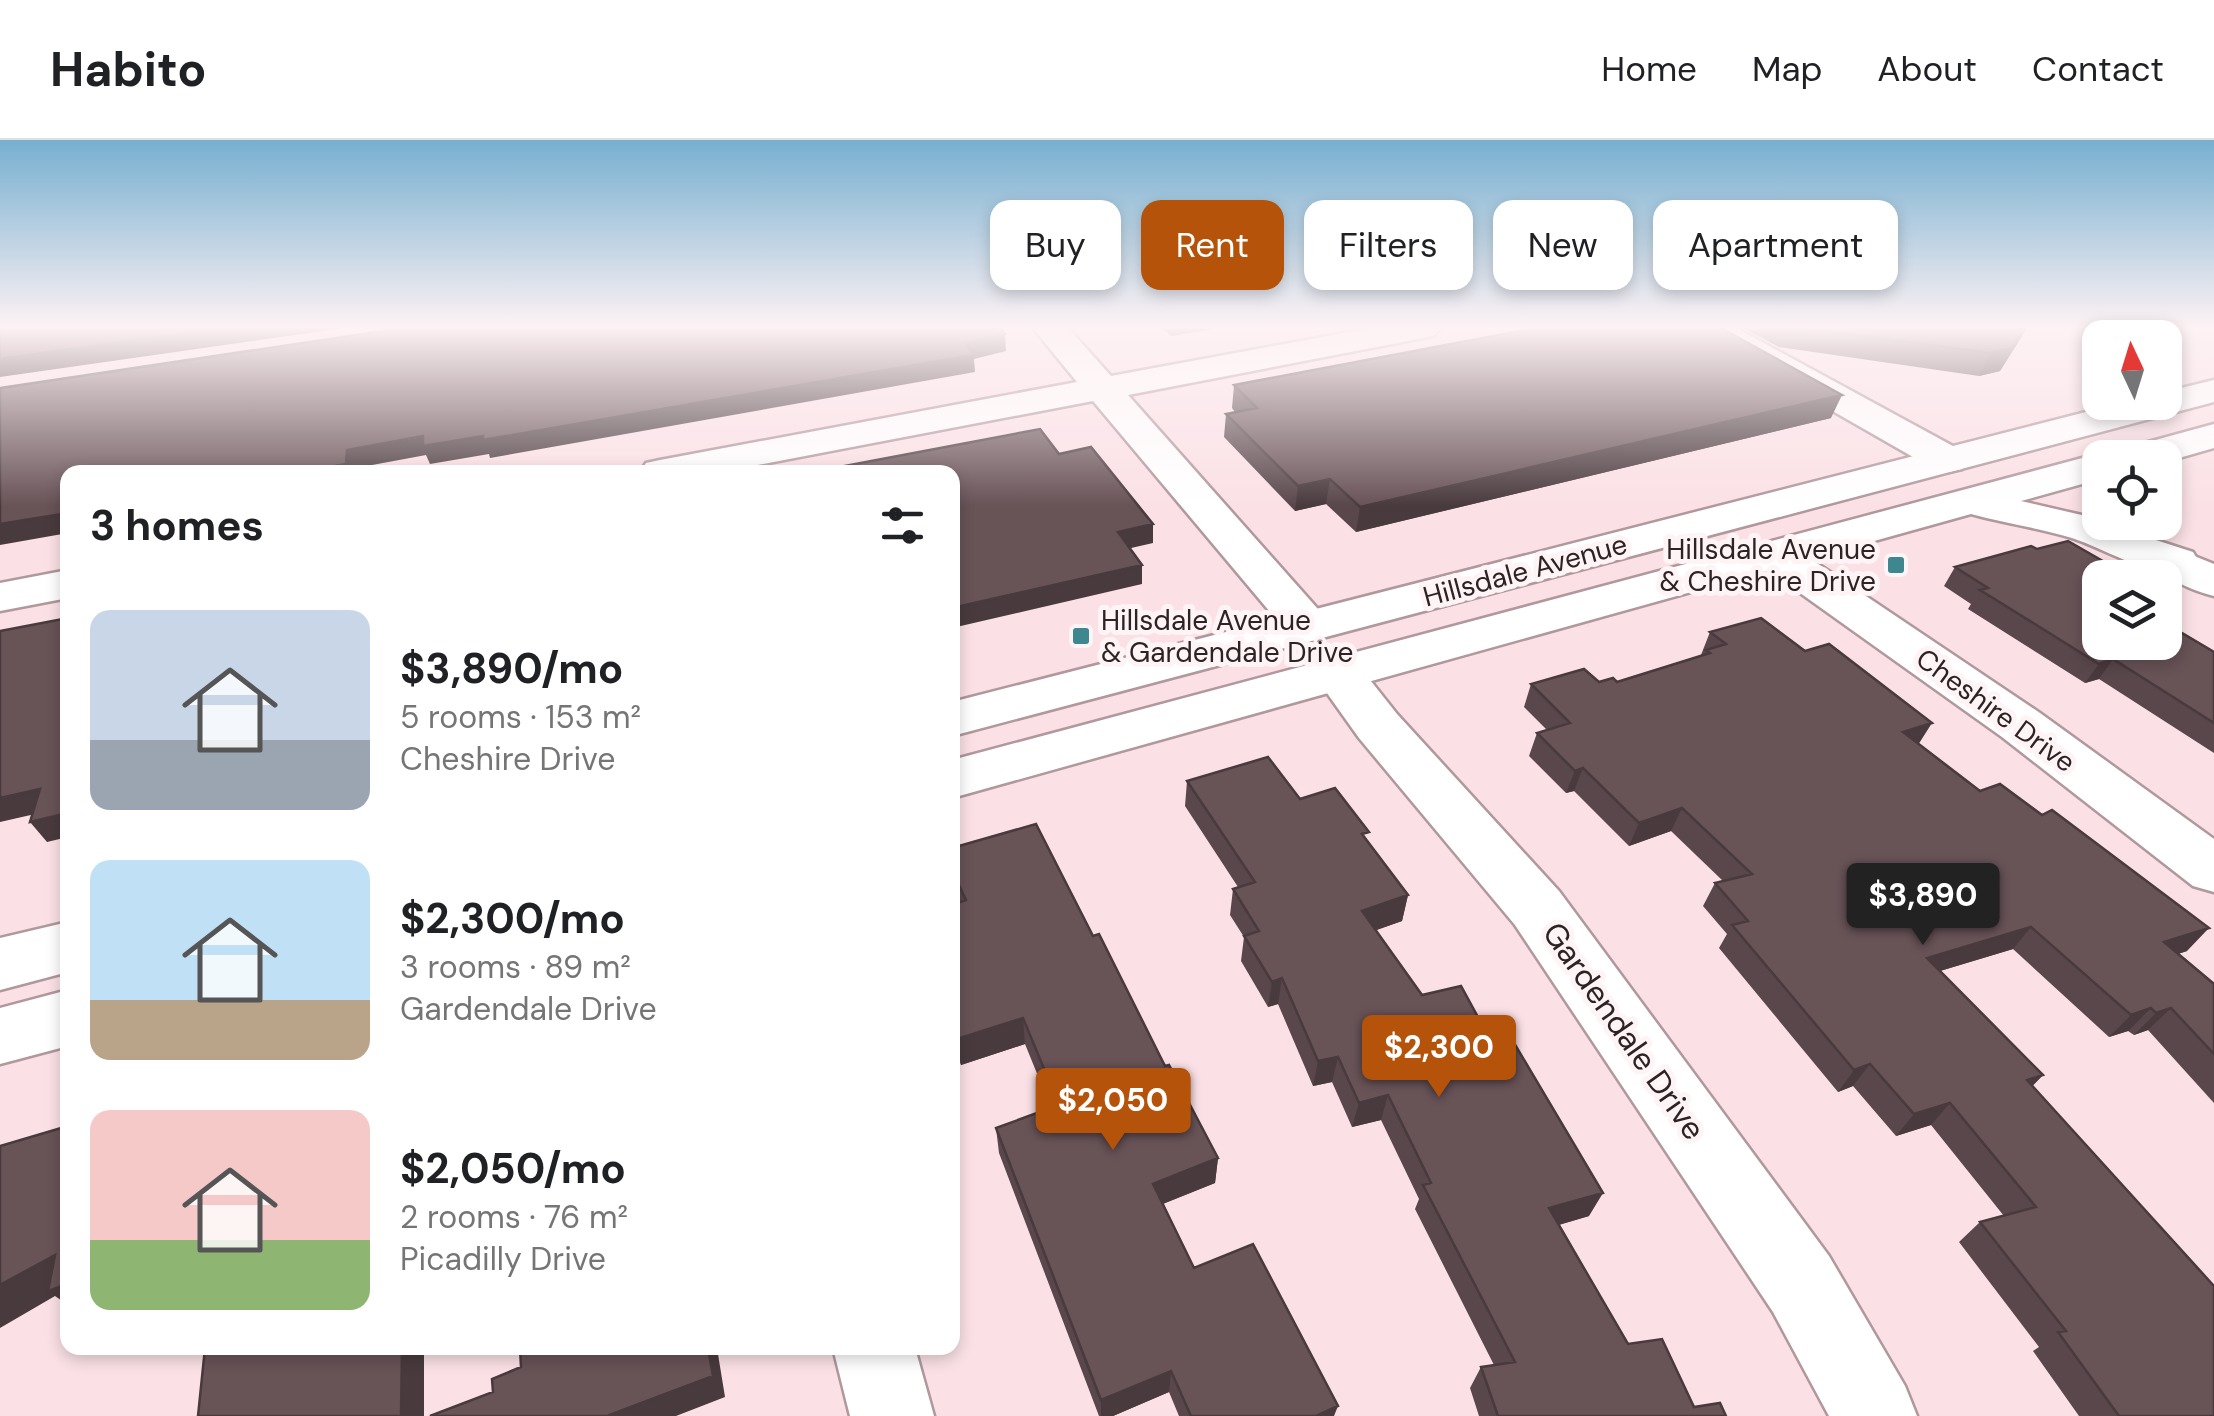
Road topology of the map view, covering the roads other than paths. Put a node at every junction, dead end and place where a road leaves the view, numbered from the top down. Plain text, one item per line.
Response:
1 (1109, 388) edge
2 (1818, 388) edge
3 (2206, 388) edge
4 (1101, 389) junction
5 (2197, 440) edge
6 (1948, 460) junction
7 (697, 465) edge
8 (2182, 468) edge
9 (2082, 471) edge
10 (1968, 502) junction
11 (2166, 540) edge
12 (1774, 554) junction
13 (2195, 572) edge
14 (60, 586) edge
15 (0, 597) edge
16 (1323, 650) junction
17 (960, 717) edge
18 (960, 777) edge
19 (2214, 870) edge
20 (60, 949) edge
21 (0, 964) edge
22 (60, 1020) edge
23 (0, 1036) edge
24 (876, 1355) edge
25 (892, 1416) edge
26 (1876, 1416) edge

1 - 4 main road
2 - 6 main road
3 - 6 main road, Hillsdale Avenue
4 - 7 main road
4 - 16 main road, Gardendale Drive
5 - 8 main road
6 - 16 main road, Hillsdale Avenue
9 - 10 main road, Hillsdale Avenue
10 - 12 main road, Hillsdale Avenue
10 - 13 main road
11 - 13 main road
12 - 16 main road, Hillsdale Avenue
12 - 19 main road, Cheshire Drive
14 - 15 main road
16 - 17 main road, Hillsdale Avenue
16 - 18 main road
16 - 26 main road, Gardendale Drive
20 - 21 main road
22 - 23 main road
24 - 25 main road

